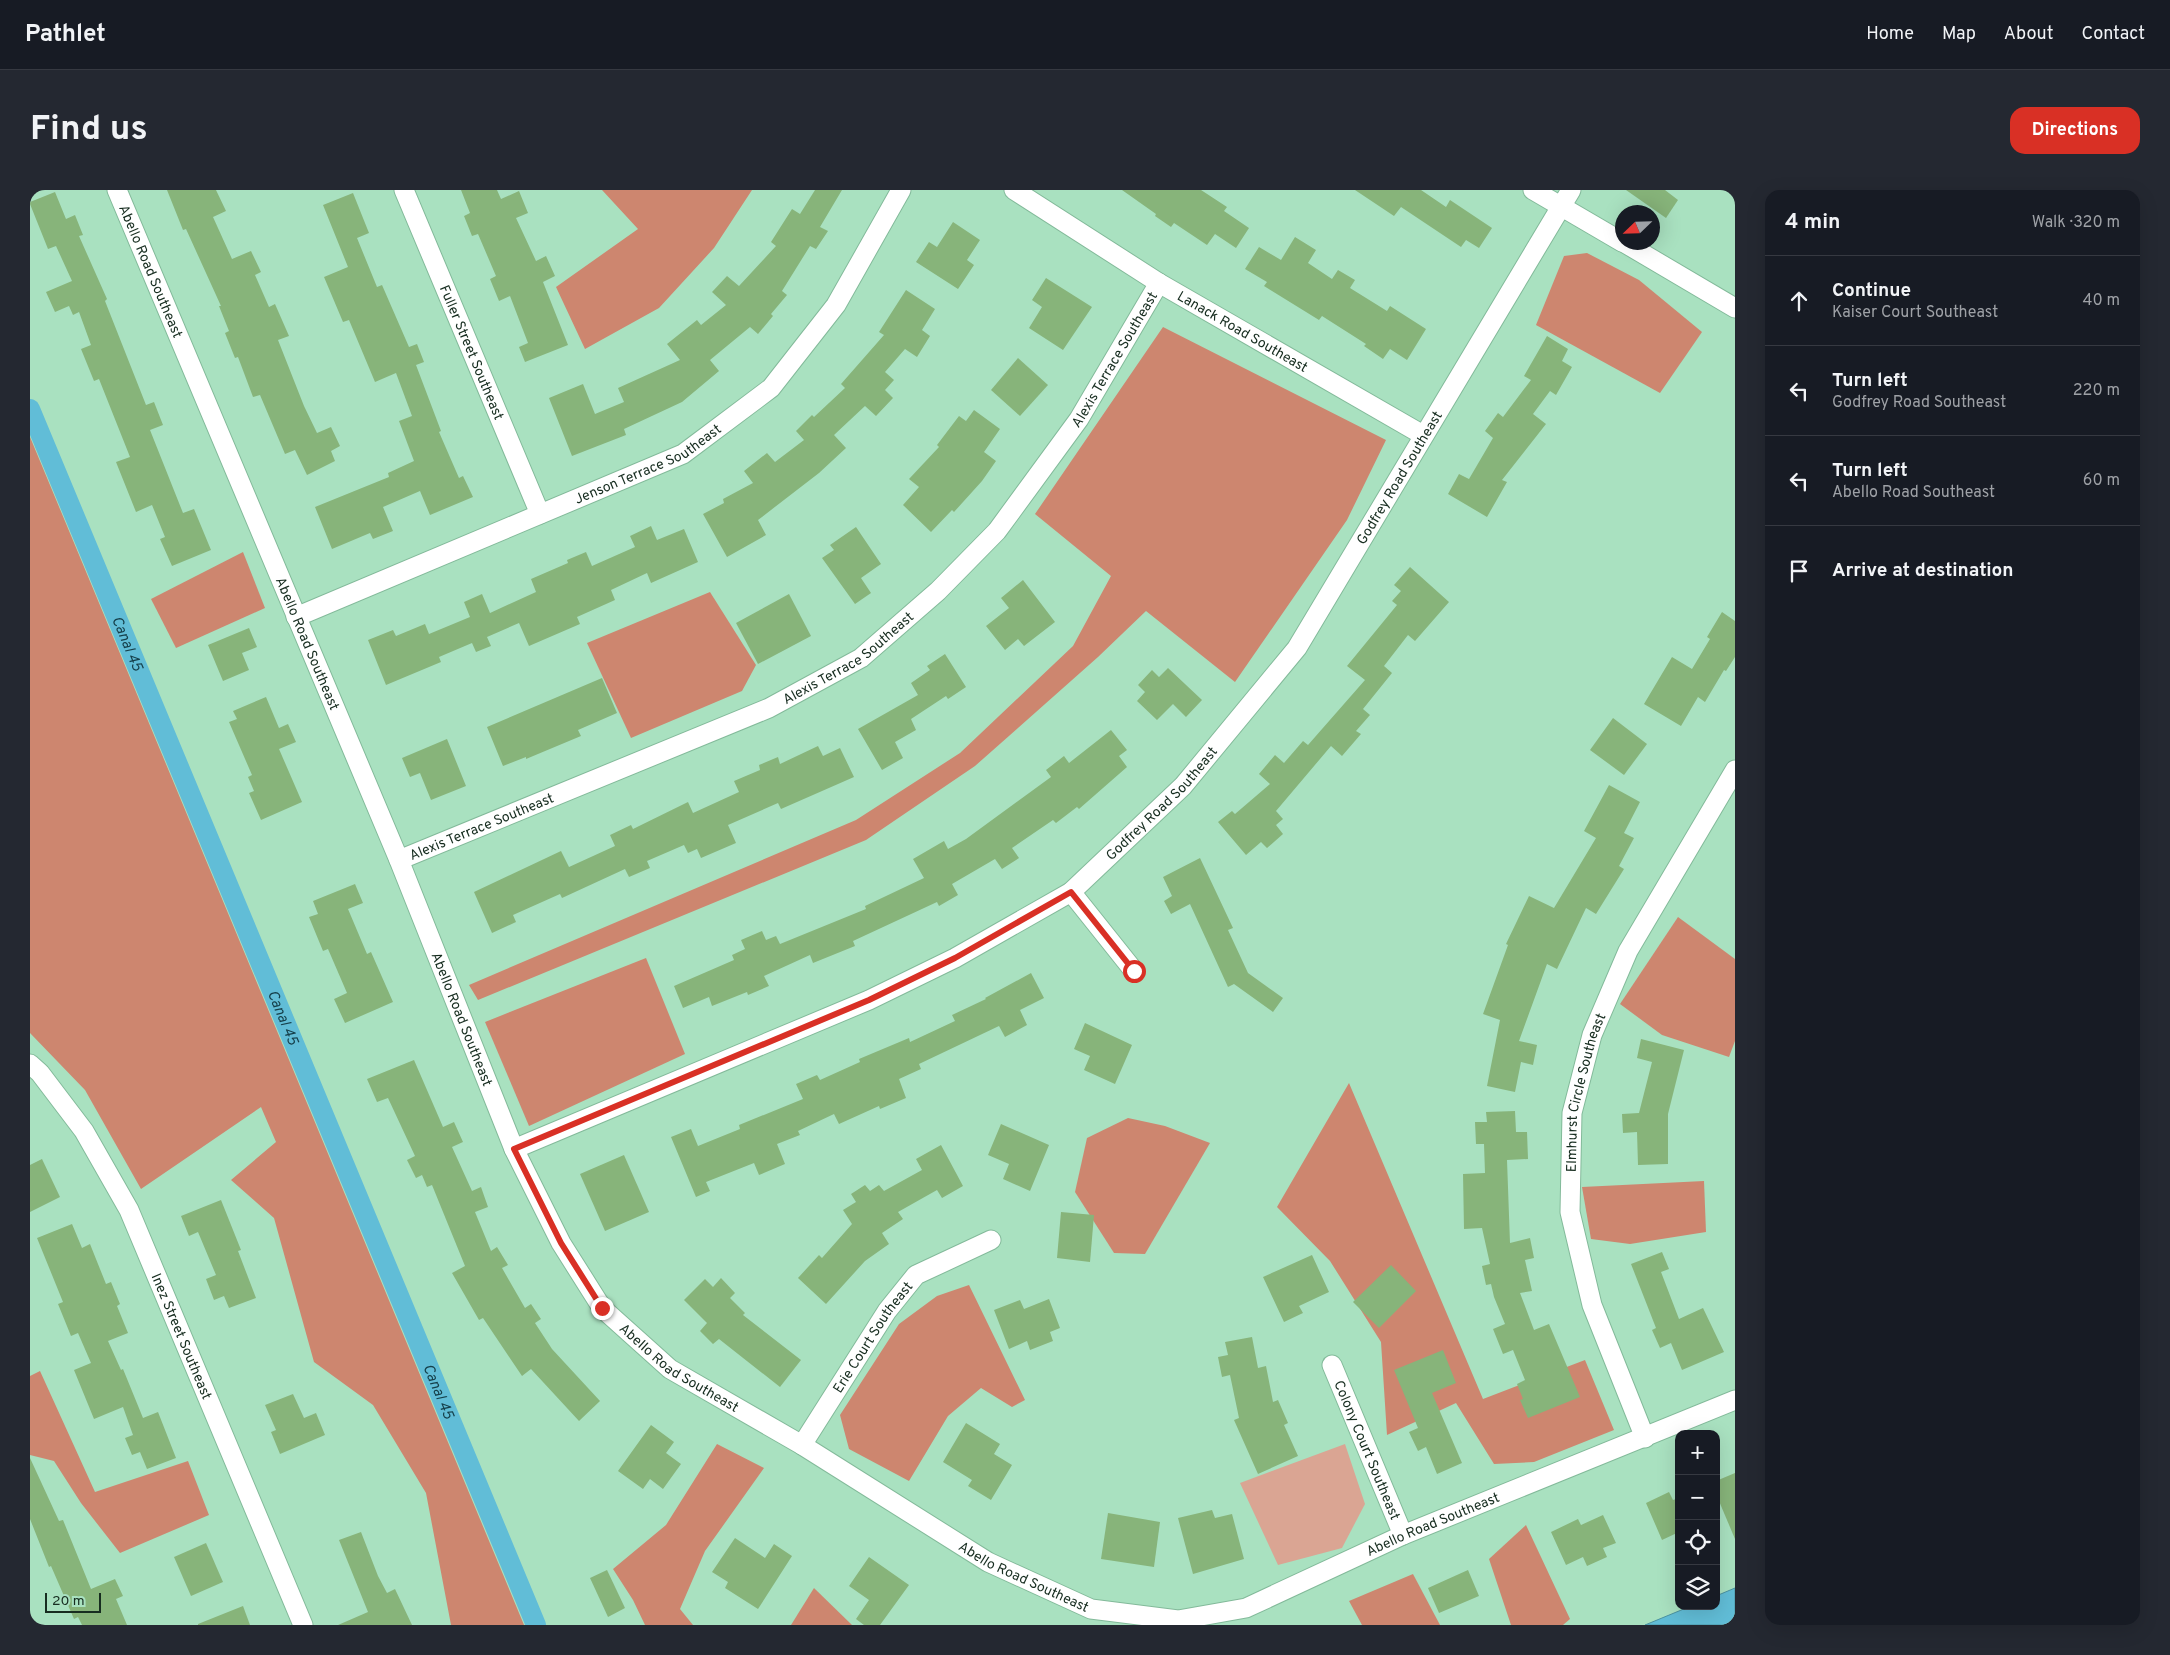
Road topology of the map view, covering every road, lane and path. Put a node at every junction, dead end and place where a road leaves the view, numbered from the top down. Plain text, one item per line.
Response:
1 (117, 190) edge
2 (404, 190) edge
3 (900, 190) edge
4 (1014, 190) edge
5 (1533, 190) edge
6 (1571, 190) edge
7 (1561, 207) junction
8 (1615, 237) edge
9 (1637, 250) edge
10 (1159, 283) junction
11 (1735, 308) edge
12 (1423, 435) junction
13 (540, 514) junction
14 (296, 617) junction
15 (1735, 770) edge
16 (398, 860) junction
17 (1071, 892) junction
18 (1134, 971) dead end
19 (33, 1073) edge
20 (514, 1149) junction
21 (991, 1240) dead end
22 (1332, 1365) dead end
23 (1735, 1400) edge
24 (1646, 1438) junction
25 (802, 1444) junction
26 (1403, 1535) junction
27 (303, 1625) edge

1 - 14 street, Abello Road Southeast
2 - 13 street, Fuller Street Southeast
3 - 13 street, Jenson Terrace Southeast
4 - 10 street, Lanack Road Southeast
5 - 7 street
6 - 7 street, Godfrey Road Southeast
7 - 8 street
7 - 12 street, Godfrey Road Southeast
9 - 11 street
10 - 12 street, Lanack Road Southeast
10 - 16 street, Alexis Terrace Southeast
12 - 17 street, Godfrey Road Southeast
13 - 14 street, Jenson Terrace Southeast
14 - 16 street, Abello Road Southeast
15 - 24 street, Elmhurst Circle Southeast
16 - 20 street, Abello Road Southeast
17 - 18 street
17 - 20 street, Godfrey Road Southeast
19 - 27 street, Inez Street Southeast
20 - 25 street, Abello Road Southeast
21 - 25 street, Erie Court Southeast
22 - 26 street, Colony Court Southeast
23 - 24 street, Abello Road Southeast
24 - 26 street, Abello Road Southeast
25 - 26 street, Abello Road Southeast

